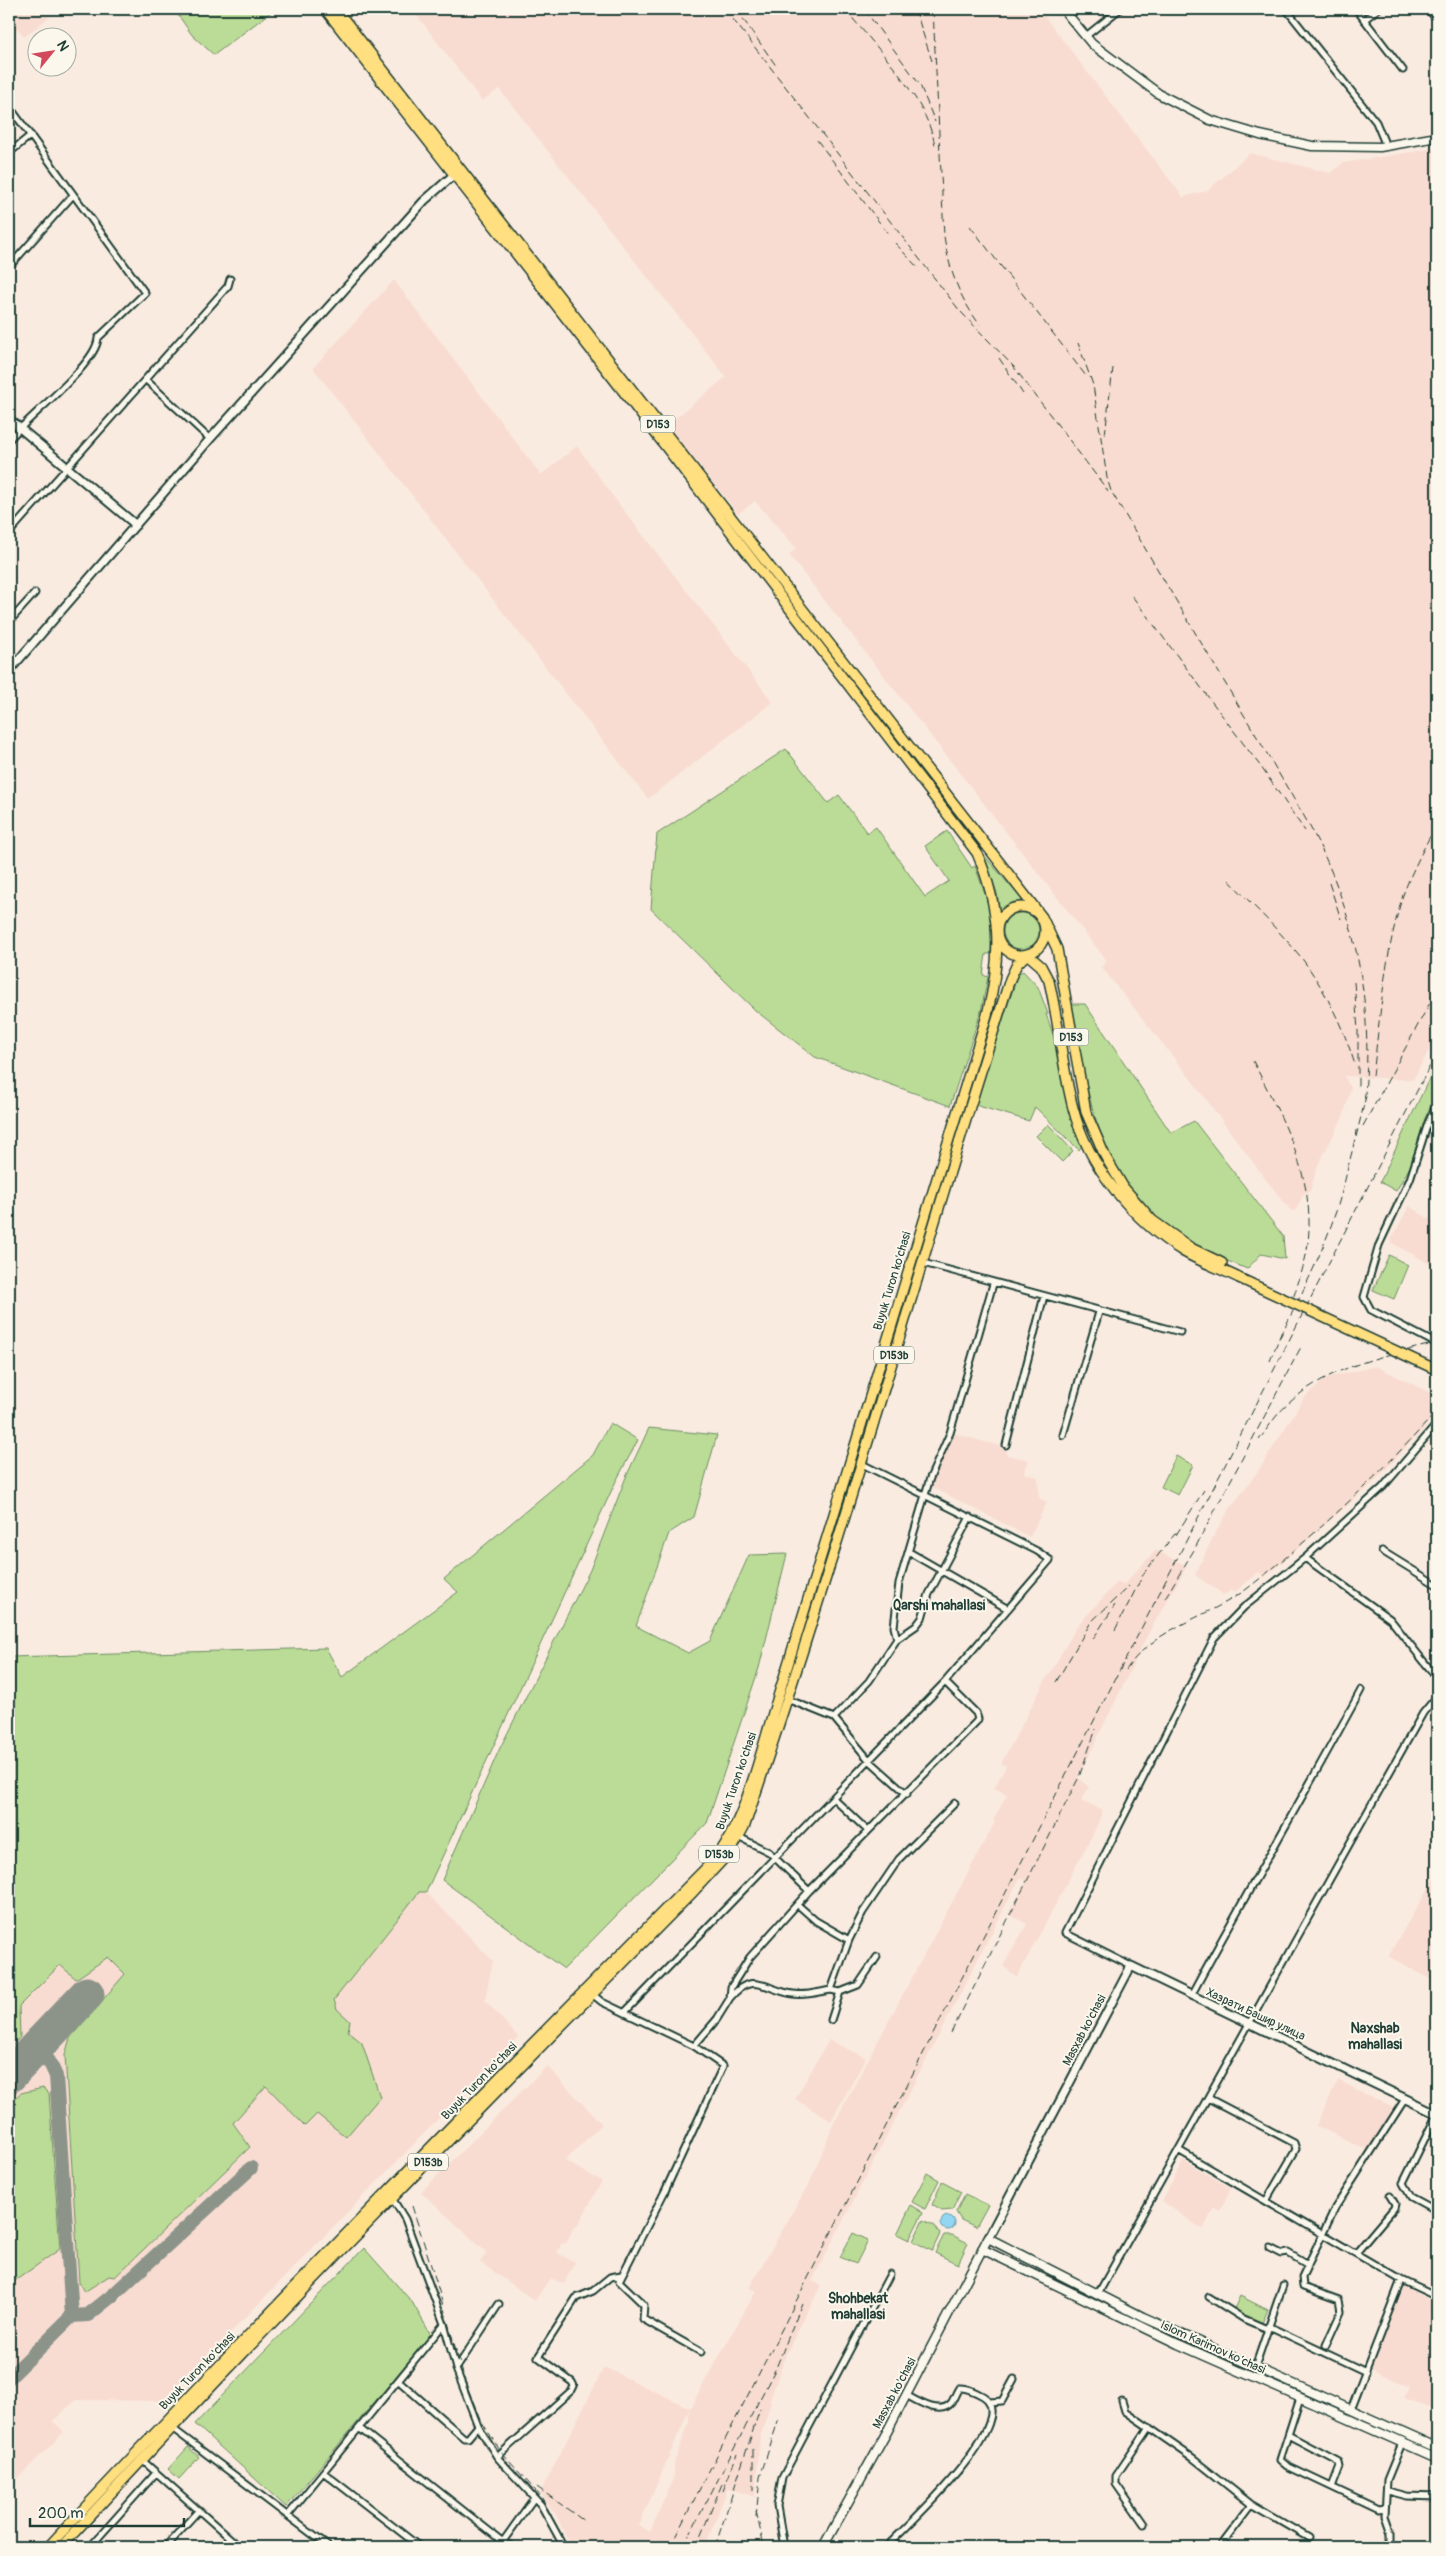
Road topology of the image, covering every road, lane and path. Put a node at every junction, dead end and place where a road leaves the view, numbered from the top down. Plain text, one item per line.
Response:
1 (325, 9) edge
2 (336, 9) edge
3 (1063, 9) edge
4 (1120, 9) edge
5 (1286, 9) edge
6 (1356, 9) edge
7 (1378, 9) edge
8 (1428, 9) edge
9 (1364, 20) junction
10 (1437, 20) edge
11 (1086, 36) junction
12 (1404, 70) dead end
13 (9, 106) edge
14 (31, 135) junction
15 (1437, 137) edge
16 (1386, 146) junction
17 (9, 153) edge
18 (458, 171) junction
19 (73, 195) junction
20 (9, 267) edge
21 (230, 279) dead end
22 (146, 380) junction
23 (9, 419) edge
24 (19, 428) junction
25 (9, 440) edge
26 (210, 440) junction
27 (66, 468) junction
28 (136, 525) junction
29 (9, 533) edge
30 (35, 593) dead end
31 (9, 622) edge
32 (9, 671) edge
33 (1042, 917) junction
34 (997, 933) junction
35 (1027, 954) junction
36 (1437, 1104) edge
37 (922, 1263) junction
38 (1240, 1275) junction
39 (993, 1284) junction
40 (1044, 1296) junction
41 (1099, 1312) junction
42 (1180, 1332) dead end
43 (1437, 1344) edge
44 (1437, 1364) edge
45 (1437, 1370) edge
46 (1437, 1424) edge
47 (1064, 1435) dead end
48 (1006, 1446) dead end
49 (852, 1455) junction
50 (860, 1461) junction
51 (925, 1494) junction
52 (970, 1517) junction
53 (1382, 1551) dead end
54 (909, 1552) junction
55 (1305, 1558) junction
56 (941, 1571) junction
57 (1437, 1584) edge
58 (1008, 1609) junction
59 (897, 1639) junction
60 (1437, 1678) edge
61 (945, 1682) junction
62 (1361, 1690) dead end
63 (1437, 1696) edge
64 (787, 1699) junction
65 (834, 1718) junction
66 (869, 1760) junction
67 (907, 1794) junction
68 (833, 1798) junction
69 (955, 1803) dead end
70 (868, 1831) junction
71 (739, 1837) junction
72 (774, 1857) junction
73 (809, 1891) junction
74 (798, 1905) junction
75 (849, 1940) junction
76 (877, 1957) dead end
77 (1131, 1966) junction
78 (831, 1990) junction
79 (840, 1992) junction
80 (592, 1994) junction
81 (1191, 1996) junction
82 (730, 1998) junction
83 (625, 2012) junction
84 (831, 2020) dead end
85 (1248, 2025) junction
86 (694, 2046) junction
87 (1208, 2098) junction
88 (1406, 2099) junction
89 (1437, 2114) edge
90 (1180, 2151) junction
91 (390, 2195) junction
92 (1390, 2196) dead end
93 (1266, 2201) junction
94 (1437, 2212) edge
95 (1322, 2234) junction
96 (988, 2238) junction
97 (1270, 2248) dead end
98 (982, 2249) junction
99 (1356, 2253) junction
100 (1308, 2265) junction
101 (890, 2274) dead end
102 (621, 2275) junction
103 (1401, 2280) junction
104 (1283, 2285) dead end
105 (1098, 2294) junction
106 (1437, 2296) edge
107 (1209, 2297) dead end
108 (499, 2304) dead end
109 (444, 2324) junction
110 (1268, 2328) junction
111 (1326, 2345) dead end
112 (701, 2352) dead end
113 (1255, 2367) junction
114 (456, 2369) junction
115 (1366, 2372) junction
116 (1014, 2380) dead end
117 (399, 2381) junction
118 (1310, 2391) junction
119 (906, 2395) junction
120 (1303, 2400) junction
121 (1122, 2401) dead end
122 (990, 2402) junction
123 (1351, 2409) junction
124 (478, 2426) junction
125 (1149, 2426) junction
126 (172, 2427) junction
127 (359, 2428) junction
128 (1288, 2435) junction
129 (1402, 2443) junction
130 (1437, 2448) edge
131 (497, 2457) junction
132 (1437, 2458) edge
133 (142, 2460) junction
134 (324, 2472) junction
135 (156, 2473) junction
136 (1332, 2487) junction
137 (1388, 2491) junction
138 (1437, 2497) edge
139 (534, 2498) junction
140 (1252, 2505) junction
141 (1385, 2508) junction
142 (198, 2511) junction
143 (288, 2515) junction
144 (1144, 2524) dead end
145 (1309, 2538) dead end
146 (501, 2545) edge
147 (48, 2547) edge
148 (61, 2547) edge
149 (90, 2547) edge
150 (165, 2547) edge
151 (240, 2547) edge
152 (329, 2547) edge
153 (420, 2547) edge
154 (513, 2547) edge
155 (564, 2547) edge
156 (784, 2547) edge
157 (823, 2547) edge
158 (886, 2547) edge
159 (1220, 2547) edge
160 (1391, 2547) edge

1 - 18 main road, D153
2 - 18 main road, D153
3 - 11 main road
4 - 11 street
5 - 16 street
6 - 9 street
7 - 9 street
8 - 10 street
9 - 12 street
11 - 16 main road
13 - 14 street
14 - 17 street
14 - 19 street
15 - 16 main road
18 - 26 street
18 - 33 main road, D153
18 - 34 main road, D153
19 - 20 street
19 - 24 street
21 - 22 street
22 - 26 street
22 - 27 street
23 - 24 street
24 - 25 street
24 - 27 street
26 - 28 street
27 - 28 street
27 - 29 street
28 - 32 street
30 - 31 street
33 - 34 main road
33 - 35 main road
33 - 38 main road, D153
34 - 35 main road, D153
34 - 49 main road, Buyuk Turon ko'chasi / D153b
35 - 37 main road, Buyuk Turon ko'chasi / D153b
35 - 38 main road, D153
36 - 43 street
37 - 39 street
37 - 50 main road, Buyuk Turon ko'chasi / D153b
38 - 44 main road, D153
38 - 45 main road, D153, bridge
39 - 40 street
39 - 51 street
40 - 41 street
40 - 48 street
41 - 42 street
41 - 47 street
46 - 55 street
49 - 50 main road
49 - 91 main road, Buyuk Turon ko'chasi / D153b
50 - 51 street
50 - 64 main road, Buyuk Turon ko'chasi / D153b
51 - 52 street
51 - 54 street
52 - 56 street
52 - 58 street
53 - 57 street
54 - 56 street
54 - 59 street
55 - 60 street
55 - 77 street, Хазрати Башир улица
56 - 58 street
56 - 59 street
58 - 61 street
59 - 65 street
61 - 66 street
61 - 67 street
62 - 81 street
63 - 85 street
64 - 65 street
64 - 71 main road, Buyuk Turon ko'chasi / D153b
65 - 66 street
66 - 67 street
66 - 68 street
67 - 70 street
68 - 70 street
68 - 72 street
69 - 75 street
70 - 73 street
71 - 72 street
71 - 80 main road, Buyuk Turon ko'chasi / D153b
72 - 73 street
72 - 83 street
73 - 74 street
74 - 75 street
74 - 82 street
75 - 78 street
76 - 79 street
77 - 81 street, Хазрати Башир улица
77 - 96 street, Masxab ko'chasi
78 - 79 street
78 - 82 street
79 - 84 street
80 - 83 street
80 - 91 main road, Buyuk Turon ko'chasi / D153b
81 - 85 street, Хазрати Башир улица
82 - 86 street
83 - 86 street
85 - 87 street
85 - 88 street, Хазрати Башир улица
86 - 102 street
87 - 90 street
87 - 93 street
88 - 89 street, Хазрати Башир улица
88 - 95 street
89 - 94 street
90 - 93 street
90 - 105 street
91 - 109 street
91 - 126 main road, Buyuk Turon ko'chasi / D153b
91 - 147 main road, Buyuk Turon ko'chasi / D153b
92 - 99 street
93 - 95 street
95 - 99 street
95 - 100 street
96 - 98 main road, Masxab ko'chasi
96 - 105 main road, Islom Karimov ko‘chasi
97 - 100 street
98 - 119 main road, Masxab ko'chasi
98 - 120 main road, Islom Karimov ko‘chasi
99 - 103 street
100 - 111 street
101 - 156 street
102 - 112 street
102 - 131 street
103 - 106 street
103 - 115 street
104 - 110 street
105 - 113 main road, Islom Karimov ko‘chasi
107 - 110 street
108 - 114 street
109 - 114 street
109 - 117 street
110 - 113 street
110 - 115 street
113 - 118 main road, Islom Karimov ko‘chasi
114 - 124 street
115 - 123 street
116 - 122 street
117 - 124 street
117 - 127 street
118 - 120 main road
118 - 123 main road, Islom Karimov ko‘chasi
119 - 122 street
119 - 157 main road, Masxab ko'chasi
120 - 128 street
120 - 129 main road, Islom Karimov ko‘chasi
121 - 125 street
122 - 158 street
123 - 130 main road, Islom Karimov ko‘chasi
124 - 131 street
125 - 140 street
125 - 144 street
126 - 133 main road, Buyuk Turon ko'chasi / D153b
126 - 143 street
127 - 134 street
127 - 146 street
128 - 136 street
128 - 136 street
129 - 132 main road, Islom Karimov ko‘chasi
129 - 137 street
131 - 139 street
133 - 135 street
133 - 148 main road, Buyuk Turon ko'chasi / D153b
134 - 143 street
134 - 153 street
135 - 142 street
135 - 149 street
136 - 141 street
137 - 138 street
137 - 141 street
139 - 146 street
139 - 155 street
140 - 145 street
140 - 159 street
141 - 160 street
142 - 150 street
142 - 151 street
143 - 152 street
146 - 154 street

